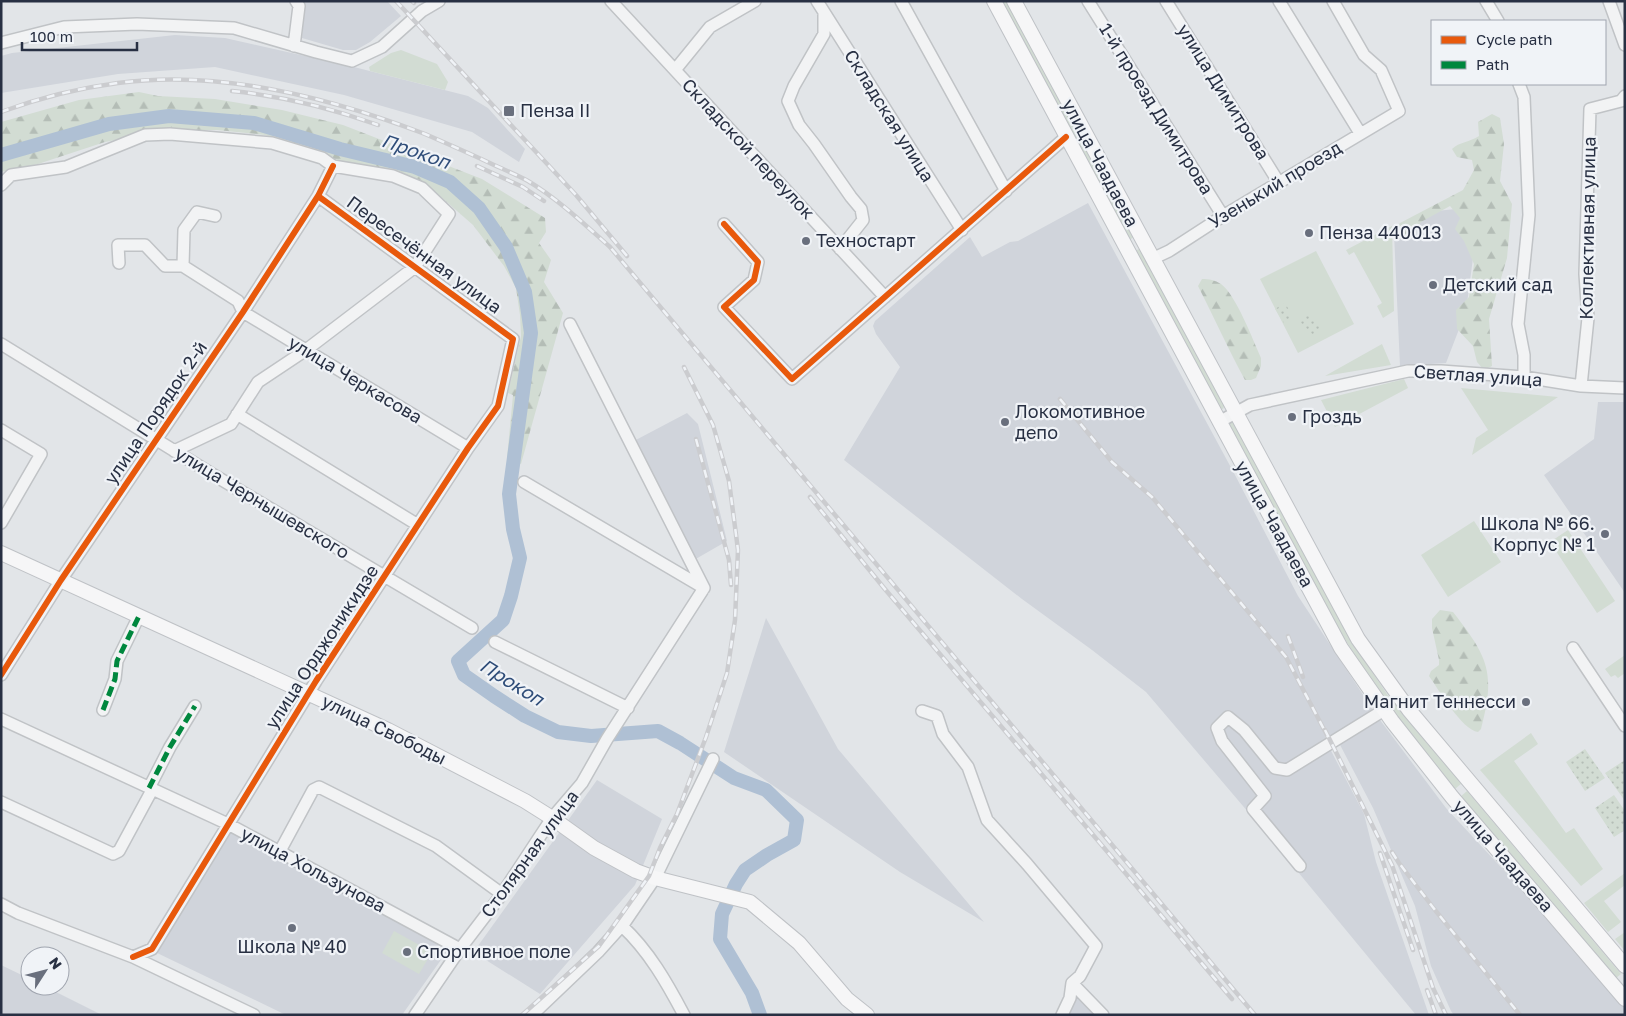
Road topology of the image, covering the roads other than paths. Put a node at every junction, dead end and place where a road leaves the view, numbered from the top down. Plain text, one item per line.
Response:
1 (439, 1) edge
2 (611, 1) edge
3 (755, 1) edge
4 (817, 1) edge
5 (901, 1) edge
6 (994, 1) edge
7 (1014, 1) edge
8 (1088, 1) edge
9 (1166, 1) edge
10 (1279, 1) edge
11 (1334, 1) edge
12 (1486, 1) edge
13 (1609, 1) edge
14 (298, 4) edge
15 (824, 13) junction
16 (1497, 20) edge
17 (1, 43) edge
18 (1625, 45) edge
19 (294, 46) junction
20 (675, 70) junction
21 (1519, 85) edge
22 (1625, 96) edge
23 (1360, 133) junction
24 (1066, 137) junction
25 (333, 166) junction
26 (1279, 183) junction
27 (1, 185) edge
28 (1006, 191) junction
29 (318, 196) junction
30 (215, 216) dead end
31 (1223, 216) junction
32 (724, 224) dead end
33 (962, 230) junction
34 (840, 248) junction
35 (1152, 259) junction
36 (119, 263) dead end
37 (183, 266) junction
38 (415, 267) junction
39 (885, 297) junction
40 (243, 312) junction
41 (570, 324) dead end
42 (513, 339) joint
43 (1, 344) edge
44 (306, 350) junction
45 (1524, 377) junction
46 (1582, 386) junction
47 (1625, 388) edge
48 (237, 414) junction
49 (1235, 414) junction
50 (1219, 422) junction
51 (1, 430) edge
52 (155, 440) junction
53 (468, 448) junction
54 (174, 451) junction
55 (524, 482) dead end
56 (1, 523) edge
57 (418, 525) junction
58 (1, 553) edge
59 (385, 576) junction
60 (61, 580) junction
61 (704, 588) junction
62 (139, 616) junction
63 (472, 628) dead end
64 (495, 642) dead end
65 (1573, 648) dead end
66 (1, 675) edge
67 (308, 694) junction
68 (195, 706) dead end
69 (628, 708) junction
70 (103, 710) dead end
71 (1384, 710) junction
72 (922, 711) dead end
73 (1, 719) edge
74 (1625, 726) edge
75 (710, 764) dead end
76 (150, 789) junction
77 (1, 802) edge
78 (552, 818) junction
79 (228, 824) junction
80 (280, 851) junction
81 (1300, 866) dead end
82 (655, 878) junction
83 (502, 894) junction
84 (1, 904) edge
85 (622, 926) junction
86 (460, 949) junction
87 (133, 957) junction
88 (1625, 966) edge
89 (1072, 983) junction
90 (1625, 999) edge
91 (254, 1015) edge
92 (415, 1015) edge
93 (532, 1015) edge
94 (684, 1015) edge
95 (867, 1015) edge
96 (1062, 1015) edge
97 (1104, 1015) edge

1 - 19 street
2 - 20 street, Складской переулок
3 - 20 street
4 - 15 street, Складская улица
5 - 28 street
6 - 24 main road, улица Чаадаева
7 - 35 main road, улица Чаадаева
8 - 31 street, 1-й проезд Димитрова
9 - 26 street, улица Димитрова
10 - 23 street
11 - 23 street, Узенький проезд
12 - 16 street
13 - 18 street
14 - 19 street
15 - 33 street, Складская улица
15 - 34 street
17 - 19 street
20 - 34 street, Складской переулок
21 - 45 street
22 - 46 street, Коллективная улица
23 - 26 street, Узенький проезд
24 - 28 street
24 - 50 main road, улица Чаадаева
25 - 27 street
25 - 29 street, улица Порядок 2-й
25 - 38 street
26 - 31 street, Узенький проезд
28 - 33 street
29 - 38 street, Пересечённая улица
29 - 40 street, улица Порядок 2-й
30 - 37 street
31 - 35 street, Узенький проезд
32 - 39 street
33 - 39 street
34 - 39 street, Складской переулок
35 - 49 main road, улица Чаадаева
36 - 37 street, улица Черкасова
37 - 40 street, улица Черкасова
38 - 42 street, Пересечённая улица
38 - 44 street
40 - 44 street, улица Черкасова
40 - 52 street, улица Порядок 2-й
41 - 61 street
42 - 53 street, улица Орджоникидзе
43 - 52 street, улица Чернышевского
44 - 48 street
44 - 53 street, улица Черкасова
45 - 46 street, Светлая улица
45 - 49 street, Светлая улица
46 - 47 street, Светлая улица
48 - 54 street
48 - 57 street
49 - 50 street, Светлая улица
49 - 88 main road, улица Чаадаева
50 - 71 main road, улица Чаадаева
51 - 56 street
52 - 54 street, улица Чернышевского
52 - 60 street, улица Порядок 2-й
53 - 57 street, улица Орджоникидзе
54 - 59 street, улица Чернышевского
55 - 61 street
57 - 59 street, улица Орджоникидзе
58 - 60 main road, улица Свободы
59 - 63 street, улица Чернышевского
59 - 67 street, улица Орджоникидзе
60 - 62 main road, улица Свободы
60 - 66 street, улица Порядок 2-й
61 - 69 street, Столярная улица
62 - 67 main road, улица Свободы
62 - 70 street
64 - 69 street
65 - 74 street
67 - 78 main road, улица Свободы
67 - 79 street, улица Орджоникидзе
68 - 76 street
69 - 78 street, Столярная улица
71 - 81 street
71 - 90 main road, улица Чаадаева
72 - 89 street
73 - 76 street, улица Хользунова
75 - 82 street
76 - 77 street
76 - 79 street, улица Хользунова
78 - 82 main road, улица Свободы
78 - 83 street, Столярная улица
79 - 80 street, улица Хользунова
79 - 87 street, улица Орджоникидзе
80 - 83 street
80 - 86 street, улица Хользунова
82 - 85 street
82 - 95 main road, улица Свободы
83 - 86 street, Столярная улица
84 - 87 street
85 - 93 street
85 - 94 street
86 - 92 street, Столярная улица
87 - 91 street
89 - 96 street
89 - 97 street

